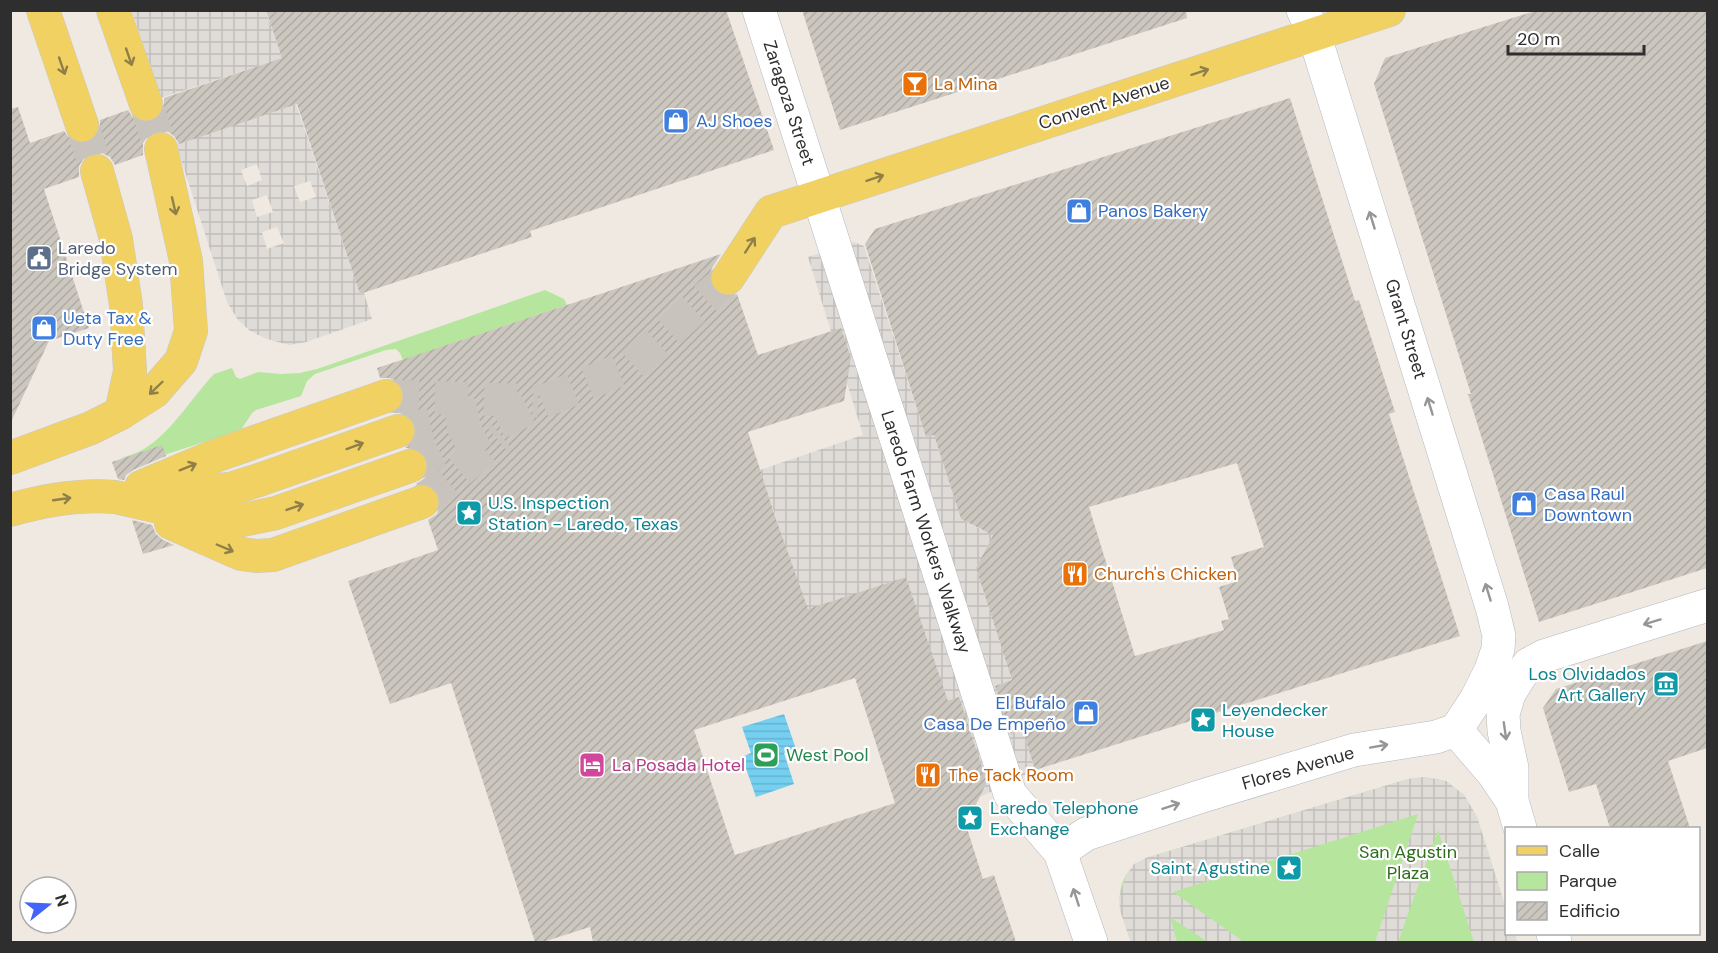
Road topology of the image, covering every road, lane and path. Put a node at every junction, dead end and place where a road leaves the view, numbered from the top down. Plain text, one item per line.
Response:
1 (43, 10) edge
2 (113, 10) edge
3 (759, 10) edge
4 (1389, 10) edge
5 (1309, 22) edge
6 (146, 104) tunnel mouth
7 (82, 126) tunnel mouth
8 (161, 149) tunnel mouth
9 (97, 171) tunnel mouth
10 (819, 196) junction
11 (728, 278) tunnel mouth
12 (386, 396) tunnel mouth
13 (121, 413) junction
14 (398, 431) tunnel mouth
15 (10, 459) edge
16 (410, 466) tunnel mouth
17 (115, 498) junction
18 (422, 502) tunnel mouth
19 (10, 510) edge
20 (1707, 605) edge
21 (1456, 730) junction
22 (1516, 815) edge
23 (1060, 852) junction
24 (1091, 942) edge

1 -> 7 main road
2 -> 6 main road
3 - 10 street, Zaragoza Street
4 - 5 main road, Convent Avenue
10 -> 5 main road, Convent Avenue
21 -> 5 street, Grant Street
8 -> 13 main road
9 - 13 main road
11 -> 10 main road, Convent Avenue
10 - 23 street, Laredo Farm Workers Walkway
17 -> 12 main road
13 - 15 main road
17 -> 14 main road
17 -> 16 main road
17 -> 18 main road
19 -> 17 main road
20 -> 22 street
21 - 22 street
23 -> 21 street, Flores Avenue
24 -> 23 street

